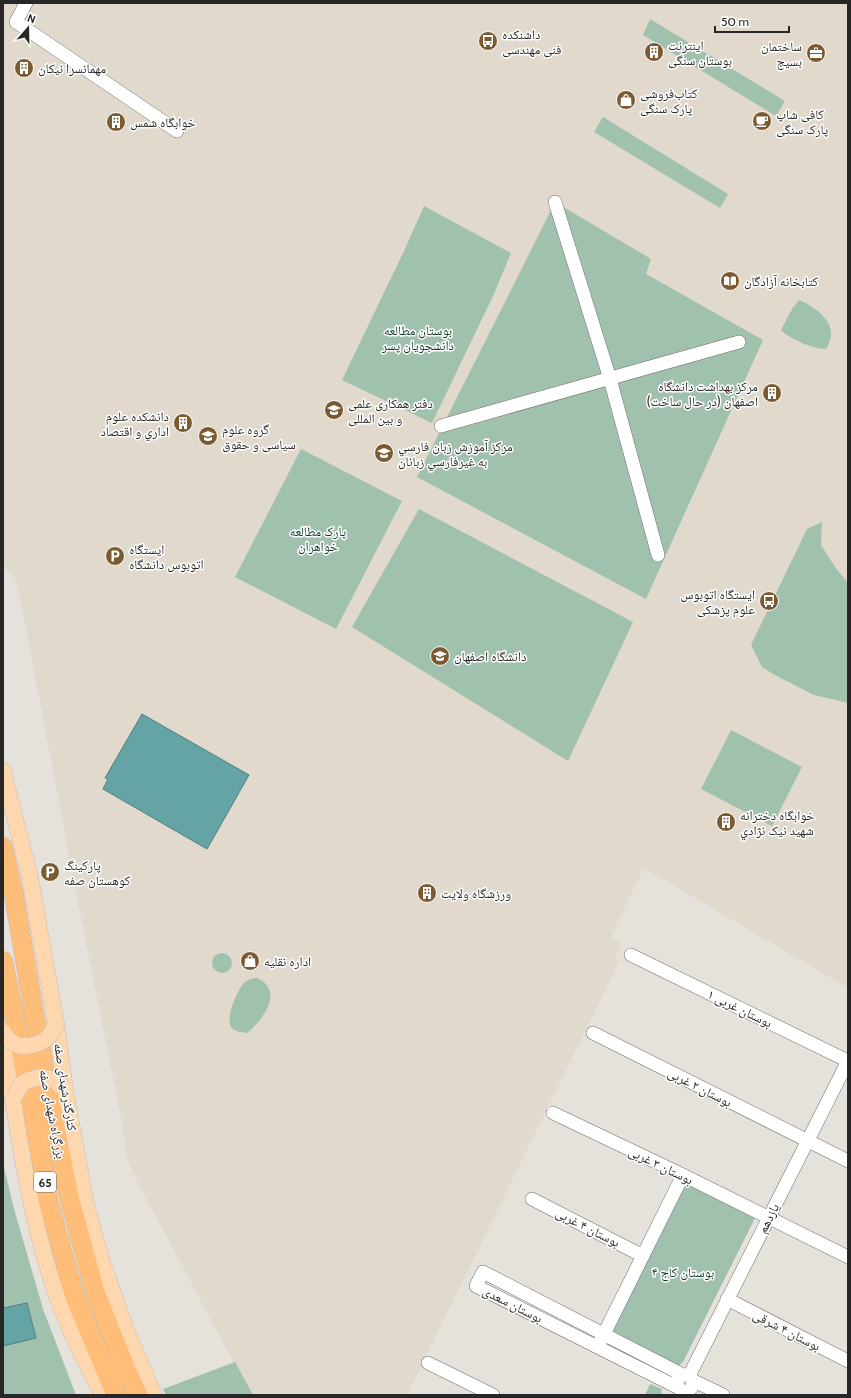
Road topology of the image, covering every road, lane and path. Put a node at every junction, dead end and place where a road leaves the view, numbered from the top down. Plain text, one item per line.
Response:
1 (26, 3) edge
2 (177, 131) dead end
3 (555, 202) dead end
4 (739, 342) dead end
5 (610, 379) junction
6 (441, 426) dead end
7 (658, 555) dead end
8 (3, 771) edge
9 (3, 795) edge
10 (3, 847) edge
11 (631, 955) dead end
12 (3, 961) edge
13 (27, 974) junction
14 (56, 1023) junction
15 (3, 1032) edge
16 (593, 1033) dead end
17 (3, 1037) edge
18 (848, 1061) edge
19 (65, 1090) junction
20 (13, 1099) junction
21 (553, 1113) dead end
22 (808, 1140) junction
23 (848, 1161) edge
24 (683, 1175) junction
25 (532, 1199) dead end
26 (768, 1218) junction
27 (644, 1256) junction
28 (848, 1258) edge
29 (727, 1299) junction
30 (603, 1335) junction
31 (598, 1347) junction
32 (848, 1361) edge
33 (428, 1363) dead end
34 (685, 1386) edge
35 (103, 1395) edge
36 (116, 1395) edge
37 (138, 1395) edge
38 (154, 1395) edge
39 (492, 1395) edge
40 (723, 1395) edge

1 - 2 street
3 - 5 street
4 - 5 street
5 - 6 street
5 - 7 street
8 - 14 main road, کنارگذرشهدای صفه
9 - 13 main road
10 - 13 highway, بزرگراه شهدای صفه / 65
11 - 18 street, بوستان غربی ۱
12 - 36 highway, بزرگراه شهدای صفه / 65
13 - 37 highway, بزرگراه شهدای صفه / 65
14 - 15 main road, bridge
14 - 19 main road, کنارگذرشهدای صفه
16 - 22 street, بوستان ۲ غربی
17 - 20 main road
18 - 22 street, یازدهم
19 - 20 main road, bridge
19 - 38 main road, کنارگذرشهدای صفه
20 - 35 main road
21 - 24 street, بوستان ۳ غربی
22 - 23 street, بوستان ۲ غربی
22 - 26 street, یازدهم
24 - 26 street, بوستان ۳ غربی
24 - 27 street
25 - 27 street, بوستان ۴ غربی
26 - 28 street, بوستان ۳ غربی
26 - 29 street, یازدهم
27 - 30 street
29 - 32 street, بوستان ۴ شرقی
29 - 34 street, یازدهم
30 - 31 street
30 - 31 street, بوستان سعدی
30 - 34 street, بوستان سعدی
31 - 34 street, بوستان سعدی
33 - 39 street
34 - 40 street, بوستان سعدی

